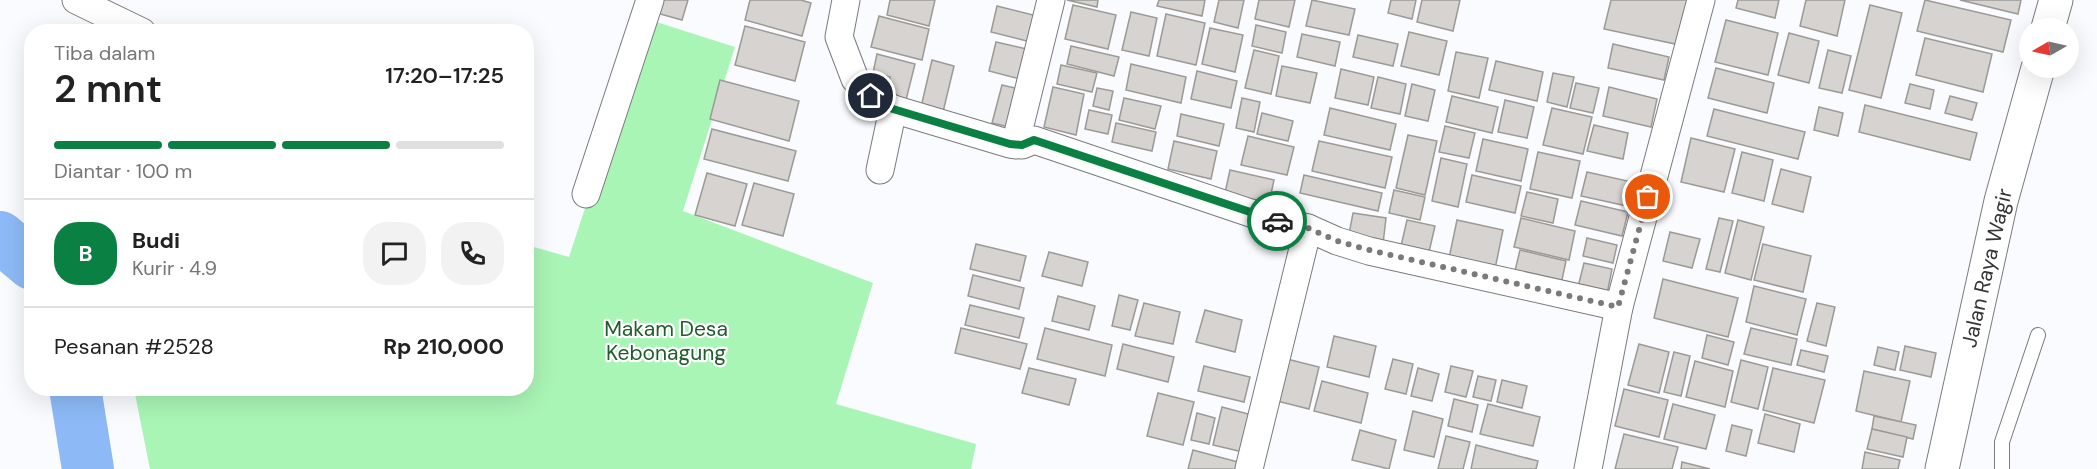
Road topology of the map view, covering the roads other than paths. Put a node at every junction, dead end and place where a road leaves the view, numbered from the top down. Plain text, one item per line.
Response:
1 (76, 0) edge
2 (650, 0) edge
3 (846, 0) edge
4 (1051, 0) edge
5 (1701, 0) edge
6 (2056, 0) edge
7 (2051, 18) edge
8 (126, 24) edge
9 (2035, 78) edge
10 (893, 109) junction
11 (1015, 145) junction
12 (880, 170) dead end
13 (586, 194) dead end
14 (1308, 228) junction
15 (1618, 307) junction
16 (2038, 335) dead end
17 (1249, 469) edge
18 (1588, 469) edge
19 (1942, 469) edge
20 (2002, 469) edge

1 - 8 street
2 - 13 street
3 - 10 street
4 - 11 street
5 - 15 street
6 - 7 main road
9 - 19 main road, Jalan Raya Wagir
10 - 11 street
10 - 12 street
11 - 14 street
14 - 15 street
14 - 17 street
15 - 18 street
16 - 20 lane

